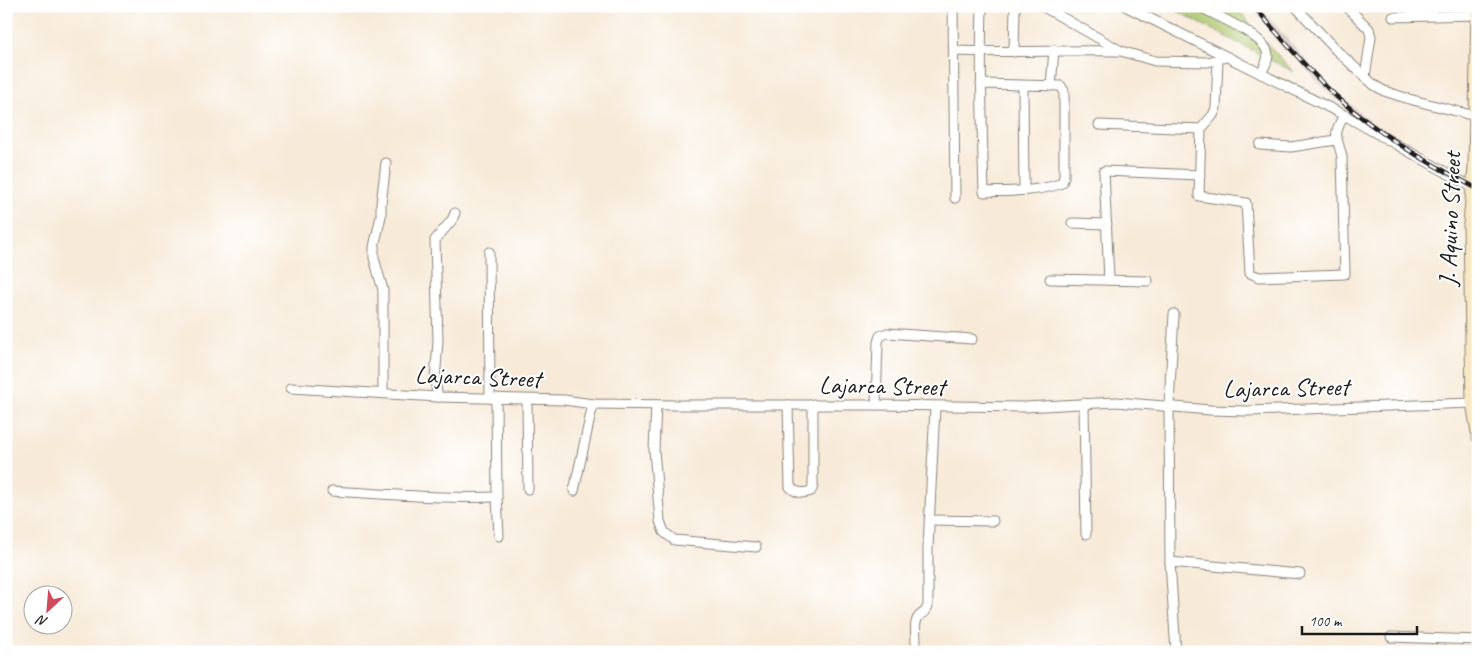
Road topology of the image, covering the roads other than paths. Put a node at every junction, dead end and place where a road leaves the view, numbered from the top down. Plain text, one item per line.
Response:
1 (953, 6) edge
2 (982, 6) edge
3 (1015, 6) edge
4 (1042, 6) edge
5 (1125, 6) edge
6 (1198, 6) edge
7 (1295, 6) edge
8 (1346, 6) edge
9 (1476, 10) edge
10 (1355, 11) edge
11 (1393, 17) dead end
12 (954, 50) junction
13 (1054, 50) junction
14 (1121, 51) junction
15 (980, 52) junction
16 (1014, 52) junction
17 (1227, 57) junction
18 (1218, 60) junction
19 (1261, 74) junction
20 (1365, 77) junction
21 (981, 84) junction
22 (1023, 86) junction
23 (1052, 86) junction
24 (1344, 115) junction
25 (1475, 116) junction
26 (1099, 125) dead end
27 (1201, 129) junction
28 (1336, 140) junction
29 (1260, 145) dead end
30 (386, 163) dead end
31 (1476, 168) edge
32 (1200, 175) junction
33 (1472, 187) junction
34 (1024, 190) junction
35 (955, 198) dead end
36 (455, 213) dead end
37 (1072, 223) dead end
38 (1107, 224) junction
39 (489, 252) dead end
40 (1050, 279) dead end
41 (1109, 280) junction
42 (1148, 281) dead end
43 (1174, 314) dead end
44 (1474, 329) edge
45 (972, 339) dead end
46 (291, 388) dead end
47 (383, 393) junction
48 (438, 396) junction
49 (493, 398) junction
50 (527, 400) junction
51 (1084, 403) junction
52 (1472, 403) junction
53 (593, 404) junction
54 (813, 404) junction
55 (876, 404) junction
56 (656, 405) junction
57 (788, 405) junction
58 (1169, 405) junction
59 (935, 407) junction
60 (1478, 438) edge
61 (528, 489) dead end
62 (574, 490) dead end
63 (332, 491) dead end
64 (497, 497) junction
65 (930, 520) junction
66 (993, 521) dead end
67 (1086, 534) dead end
68 (499, 536) dead end
69 (756, 546) dead end
70 (1170, 562) junction
71 (1300, 574) dead end
72 (1391, 637) dead end
73 (1478, 640) edge
74 (916, 642) dead end
75 (1176, 652) edge

1 - 12 street
2 - 15 street
3 - 16 street
4 - 14 street
5 - 17 street
6 - 19 street
7 - 20 street
8 - 10 street
9 - 11 street
9 - 25 street, J. Aquino Street
10 - 20 street
12 - 15 street
12 - 35 street
13 - 14 street
13 - 16 street
13 - 23 street
14 - 18 street
15 - 16 street
15 - 21 street
17 - 18 street
17 - 19 street
18 - 27 street
19 - 24 street
20 - 25 street
21 - 22 street
21 - 34 street
22 - 23 street
22 - 34 street
23 - 34 street
24 - 28 street
24 - 33 street
25 - 31 street, J. Aquino Street
26 - 27 street
27 - 32 street
28 - 29 street
28 - 32 street
30 - 47 street
31 - 33 street, J. Aquino Street
32 - 38 street
33 - 44 street, J. Aquino Street
36 - 48 street
37 - 38 street
38 - 41 street
39 - 49 street
40 - 41 street
41 - 42 street
43 - 58 street
44 - 52 street, J. Aquino Street
45 - 55 street
46 - 47 street, Lajarca Street
47 - 48 street, Lajarca Street
48 - 49 street, Lajarca Street
49 - 50 street, Lajarca Street
49 - 64 street
50 - 53 street, Lajarca Street
50 - 61 street
51 - 58 street, Lajarca Street
51 - 59 street, Lajarca Street
51 - 67 street
52 - 58 street, Lajarca Street
52 - 60 street, J. Aquino Street
53 - 56 street, Lajarca Street
53 - 62 street
54 - 55 street, Lajarca Street
54 - 57 street, Lajarca Street
54 - 57 street
55 - 59 street, Lajarca Street
56 - 57 street, Lajarca Street
56 - 69 street
58 - 70 street
59 - 65 street
63 - 64 street
64 - 68 street
65 - 66 street
65 - 74 street
70 - 71 street
70 - 75 street
72 - 73 street

